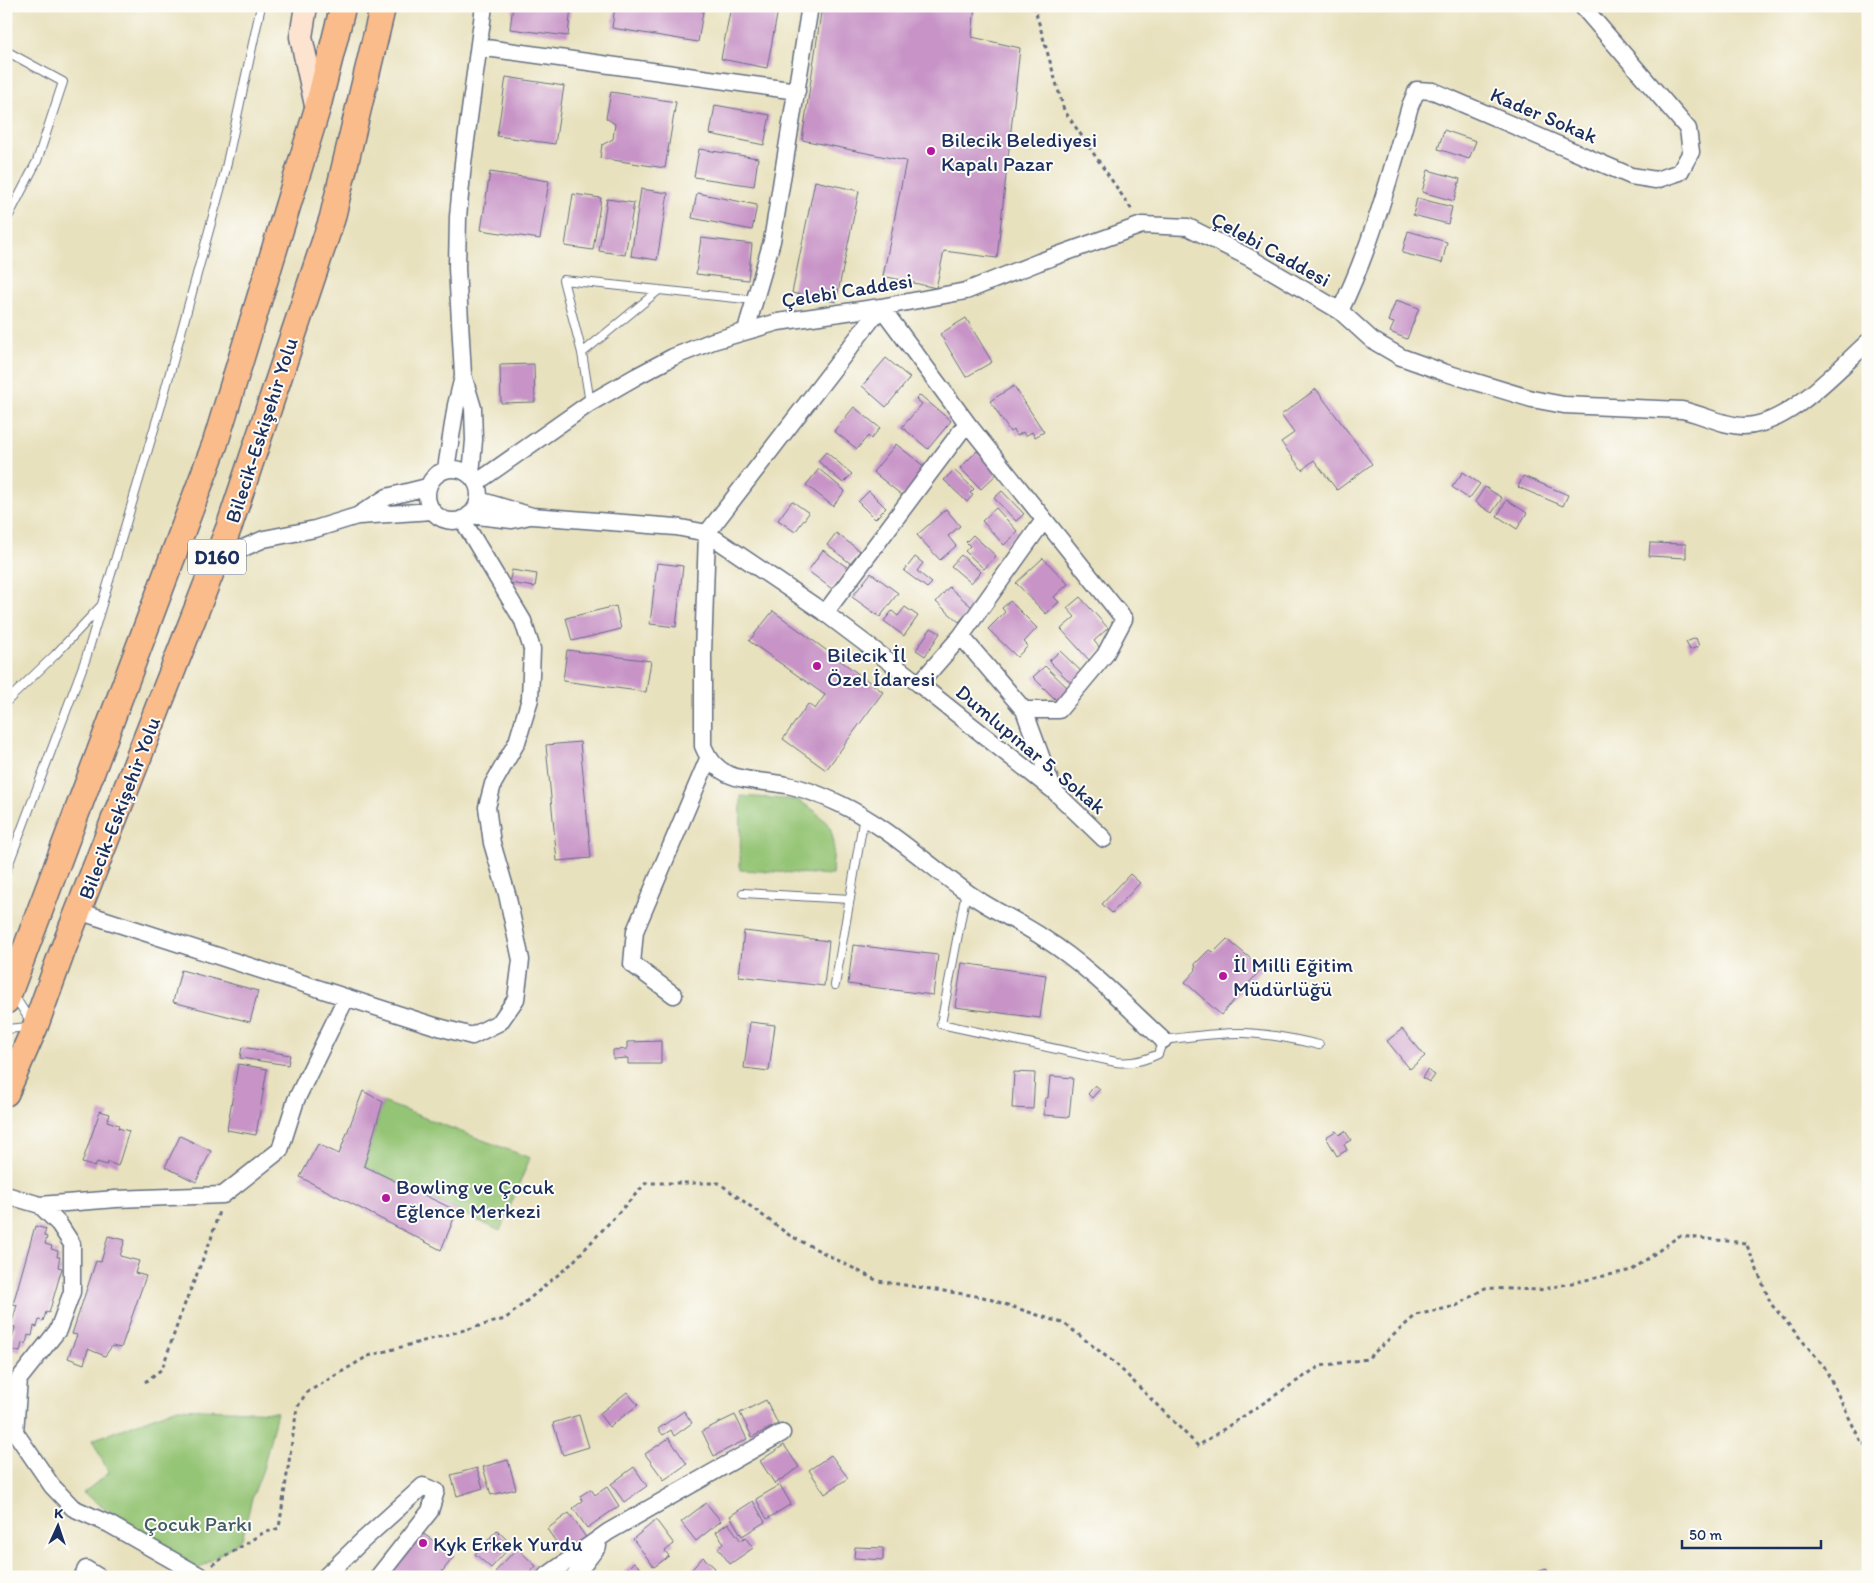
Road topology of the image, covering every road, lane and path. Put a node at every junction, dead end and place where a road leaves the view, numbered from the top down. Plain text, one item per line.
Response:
1 (261, 6) edge
2 (306, 6) edge
3 (343, 6) edge
4 (383, 6) edge
5 (484, 6) edge
6 (810, 6) edge
7 (1034, 6) edge
8 (1582, 6) edge
9 (479, 47) junction
10 (6, 51) edge
11 (797, 91) junction
12 (318, 110) junction
13 (6, 221) edge
14 (1142, 225) junction
15 (659, 290) junction
16 (755, 300) junction
17 (881, 307) junction
18 (1340, 311) junction
19 (746, 330) junction
20 (1868, 342) edge
21 (582, 353) junction
22 (463, 375) junction
23 (590, 404) junction
24 (967, 423) junction
25 (446, 469) junction
26 (474, 479) junction
27 (427, 487) junction
28 (479, 500) junction
29 (432, 511) junction
30 (357, 516) junction
31 (532, 516) junction
32 (466, 517) junction
33 (1044, 520) junction
34 (707, 533) junction
35 (216, 560) junction
36 (102, 604) junction
37 (825, 613) junction
38 (961, 636) junction
39 (919, 684) junction
40 (6, 702) edge
41 (1024, 710) junction
42 (708, 759) junction
43 (1054, 792) junction
44 (864, 816) junction
45 (1104, 840) dead end
46 (6, 871) edge
47 (966, 892) junction
48 (743, 893) dead end
49 (850, 899) junction
50 (78, 911) junction
51 (835, 985) dead end
52 (7, 992) edge
53 (674, 995) dead end
54 (346, 998) junction
55 (35, 1027) junction
56 (6, 1029) edge
57 (1164, 1040) junction
58 (1319, 1045) dead end
59 (6, 1093) edge
60 (6, 1195) edge
61 (223, 1195) junction
62 (40, 1205) junction
63 (145, 1382) dead end
64 (782, 1434) dead end
65 (1868, 1444) edge
66 (608, 1532) junction
67 (200, 1575) edge
68 (82, 1577) edge
69 (98, 1577) edge
70 (325, 1577) edge
71 (378, 1577) edge
72 (545, 1577) edge
73 (574, 1577) edge

1 - 36 lane
2 - 12 street
3 - 12 main road, Bilecik-Eskişehir Yolu / D160
4 - 35 main road, Bilecik-Eskişehir Yolu / D160
5 - 9 street
6 - 11 street
7 - 14 path
8 - 18 street, Kader Sokak
9 - 11 street
9 - 22 street
10 - 13 lane
11 - 16 street
12 - 52 main road, Bilecik-Eskişehir Yolu / D160
14 - 17 street, Çelebi Caddesi
14 - 18 street, Çelebi Caddesi
15 - 16 lane
15 - 21 lane
15 - 21 lane
16 - 19 street
17 - 19 street, Çelebi Caddesi
17 - 24 street
17 - 34 street
18 - 20 street, Çelebi Caddesi
19 - 23 street, Çelebi Caddesi
21 - 23 lane
22 - 25 street
22 - 26 street
23 - 26 street, Çelebi Caddesi
24 - 33 street
24 - 37 street
25 - 26 street
25 - 27 street
26 - 28 street
27 - 29 street
27 - 30 street
28 - 31 street, Dumlupınar 5. Sokak
28 - 32 street
29 - 30 street
29 - 32 street
30 - 35 street
31 - 32 street, Dumlupınar 5. Sokak
31 - 34 street, Dumlupınar 5. Sokak
32 - 54 street
33 - 38 street
33 - 41 street
34 - 37 street, Dumlupınar 5. Sokak
34 - 42 street
35 - 50 main road, Bilecik-Eskişehir Yolu / D160
36 - 40 lane
36 - 46 lane
37 - 39 street, Dumlupınar 5. Sokak
38 - 39 street
38 - 41 street
39 - 43 street, Dumlupınar 5. Sokak
41 - 43 street
42 - 44 street
42 - 53 street
43 - 45 street, Dumlupınar 5. Sokak
44 - 47 street
44 - 49 lane
47 - 57 street
47 - 57 lane
48 - 49 lane
49 - 51 lane
50 - 54 street
50 - 55 main road, Bilecik-Eskişehir Yolu / D160
52 - 55 lane
54 - 61 street
55 - 56 lane
55 - 59 main road, Bilecik-Eskişehir Yolu / D160
57 - 58 lane
60 - 62 street
61 - 62 street
61 - 63 path
62 - 67 street
64 - 66 street
65 - 67 path
66 - 72 street
66 - 73 street
68 - 69 street
70 - 71 street

